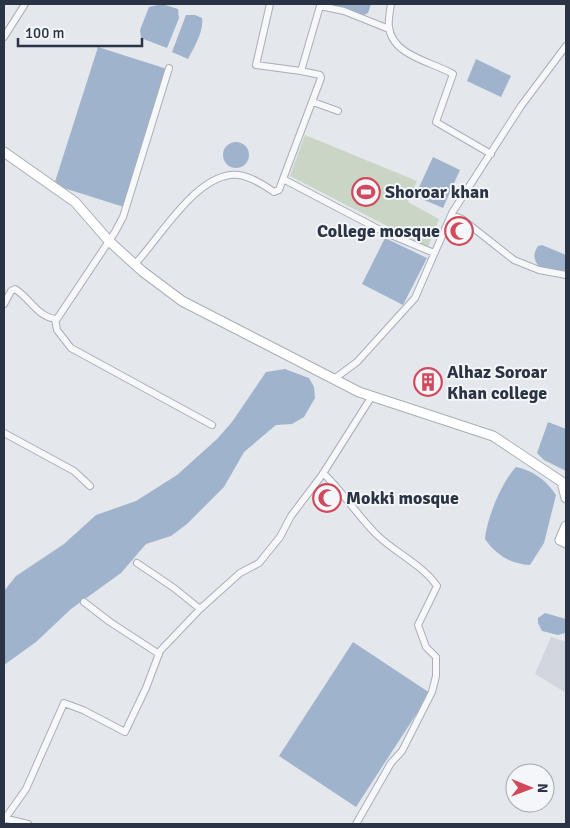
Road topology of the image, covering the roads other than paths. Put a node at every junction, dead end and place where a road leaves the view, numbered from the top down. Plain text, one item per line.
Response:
1 (25, 4) edge
2 (270, 4) edge
3 (391, 4) edge
4 (321, 5) edge
5 (389, 28) junction
6 (4, 37) edge
7 (566, 46) edge
8 (169, 68) dead end
9 (301, 71) junction
10 (313, 102) junction
11 (338, 111) dead end
12 (4, 152) edge
13 (490, 154) junction
14 (283, 180) junction
15 (452, 215) junction
16 (109, 241) junction
17 (434, 253) junction
18 (135, 264) junction
19 (566, 275) edge
20 (4, 304) edge
21 (55, 319) junction
22 (334, 379) junction
23 (372, 396) junction
24 (212, 425) dead end
25 (4, 433) edge
26 (323, 473) junction
27 (90, 486) dead end
28 (566, 498) edge
29 (566, 526) edge
30 (566, 543) edge
31 (137, 563) dead end
32 (84, 602) dead end
33 (200, 609) junction
34 (159, 654) junction
35 (5, 821) edge
36 (28, 824) edge
37 (356, 824) edge

1 - 6 street
2 - 9 street
3 - 5 street
4 - 5 street
4 - 9 street
5 - 13 street
7 - 13 street
8 - 16 street
9 - 10 street
10 - 11 street
10 - 14 street
12 - 16 street
13 - 15 street
14 - 17 street
14 - 18 street
15 - 17 street
15 - 19 street
16 - 18 street
16 - 21 street
17 - 22 street
18 - 22 street
20 - 21 street
21 - 24 street
22 - 23 street
23 - 26 street
23 - 28 street
25 - 27 street
26 - 33 street
26 - 37 street
29 - 30 street
31 - 33 street
32 - 34 street
33 - 34 street
34 - 35 street
35 - 36 street

